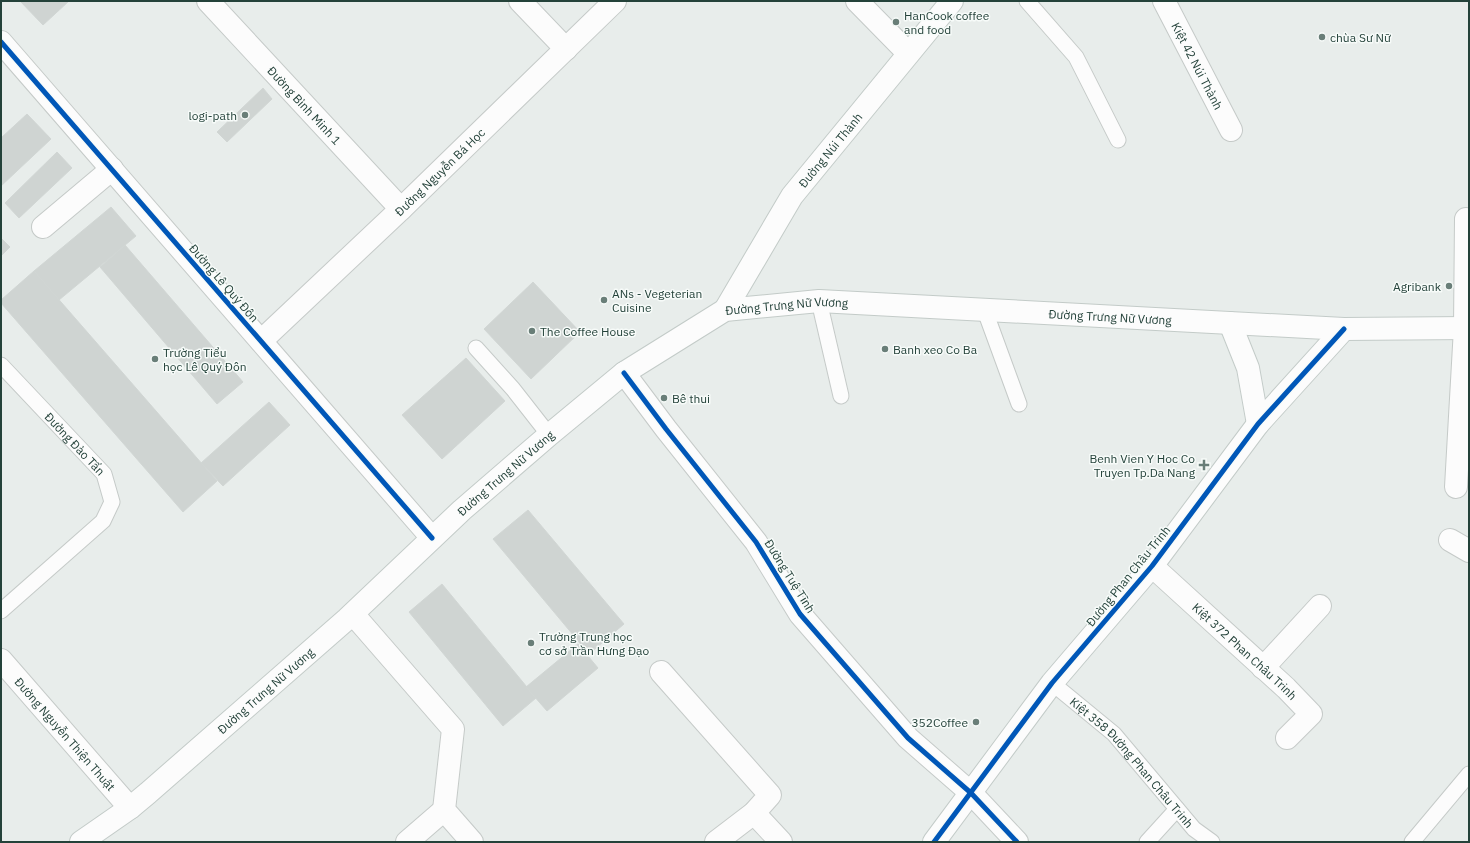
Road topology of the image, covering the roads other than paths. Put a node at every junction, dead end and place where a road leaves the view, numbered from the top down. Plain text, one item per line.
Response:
1 (208, 1) edge
2 (520, 1) edge
3 (616, 1) edge
4 (857, 1) edge
5 (952, 1) edge
6 (1027, 1) edge
7 (1164, 1) edge
8 (1, 42) edge
9 (566, 50) junction
10 (908, 53) junction
11 (1231, 130) dead end
12 (1118, 140) dead end
13 (112, 170) junction
14 (401, 209) junction
15 (1466, 219) dead end
16 (43, 227) dead end
17 (819, 301) junction
18 (725, 310) junction
19 (985, 311) junction
20 (1230, 322) junction
21 (1467, 328) edge
22 (1344, 329) junction
23 (261, 341) junction
24 (476, 348) dead end
25 (1, 365) edge
26 (624, 373) junction
27 (841, 396) dead end
28 (1019, 404) dead end
29 (1258, 424) junction
30 (549, 435) junction
31 (1456, 487) dead end
32 (432, 538) junction
33 (1450, 540) dead end
34 (1469, 551) edge
35 (1152, 566) junction
36 (1320, 606) dead end
37 (1, 611) edge
38 (353, 614) junction
39 (1, 660) edge
40 (1263, 668) junction
41 (661, 672) dead end
42 (1052, 683) junction
43 (1286, 738) dead end
44 (1468, 775) edge
45 (971, 793) junction
46 (130, 808) junction
47 (1177, 809) junction
48 (444, 810) junction
49 (754, 813) junction
50 (82, 842) edge
51 (407, 842) edge
52 (472, 842) edge
53 (716, 842) edge
54 (781, 842) edge
55 (934, 842) edge
56 (1017, 842) edge
57 (1147, 842) edge
58 (1212, 842) edge
59 (1412, 842) edge

1 - 14 street, Đường Bình Minh 1
2 - 9 street
3 - 9 street, Đường Nguyễn Bá Học
4 - 10 street
5 - 10 street, Đường Núi Thành
6 - 12 lane
7 - 11 street, Kiệt 42 Núi Thành
8 - 13 street, Đường Lê Quý Đôn
9 - 14 street, Đường Nguyễn Bá Học
10 - 18 street, Đường Núi Thành
13 - 16 street
13 - 23 street, Đường Lê Quý Đôn
14 - 23 street, Đường Nguyễn Bá Học
15 - 21 street
17 - 18 street, Đường Trưng Nữ Vương
17 - 19 street, Đường Trưng Nữ Vương
17 - 27 lane
18 - 26 street, Đường Trưng Nữ Vương
19 - 20 street, Đường Trưng Nữ Vương
19 - 28 lane
20 - 22 street, Đường Trưng Nữ Vương
20 - 29 street
21 - 22 street, Đường Trưng Nữ Vương
21 - 31 street
22 - 29 street, Đường Phan Châu Trinh
23 - 32 street, Đường Lê Quý Đôn
24 - 30 lane
25 - 37 lane, Đường Đào Tấn
26 - 30 street, Đường Trưng Nữ Vương
26 - 45 street, Đường Tuệ Tĩnh
29 - 35 street, Đường Phan Châu Trinh
30 - 32 street, Đường Trưng Nữ Vương
32 - 38 street, Đường Trưng Nữ Vương
33 - 34 street
35 - 40 street, Kiệt 372 Phan Châu Trinh
35 - 42 street, Đường Phan Châu Trinh
36 - 40 street
38 - 46 street, Đường Trưng Nữ Vương
38 - 48 street
39 - 46 street, Đường Nguyễn Thiện Thuật
40 - 43 street, Kiệt 372 Phan Châu Trinh
41 - 49 street
42 - 45 street, Đường Phan Châu Trinh
42 - 47 lane, Kiệt 358 Đường Phan Châu Trinh
44 - 59 lane
45 - 55 street, Đường Phan Châu Trinh
45 - 56 street, Đường Tuệ Tĩnh
46 - 50 street, Đường Trưng Nữ Vương
47 - 57 lane
47 - 58 lane, Kiệt 358 Đường Phan Châu Trinh
48 - 51 street
48 - 52 street
49 - 53 street
49 - 54 street

